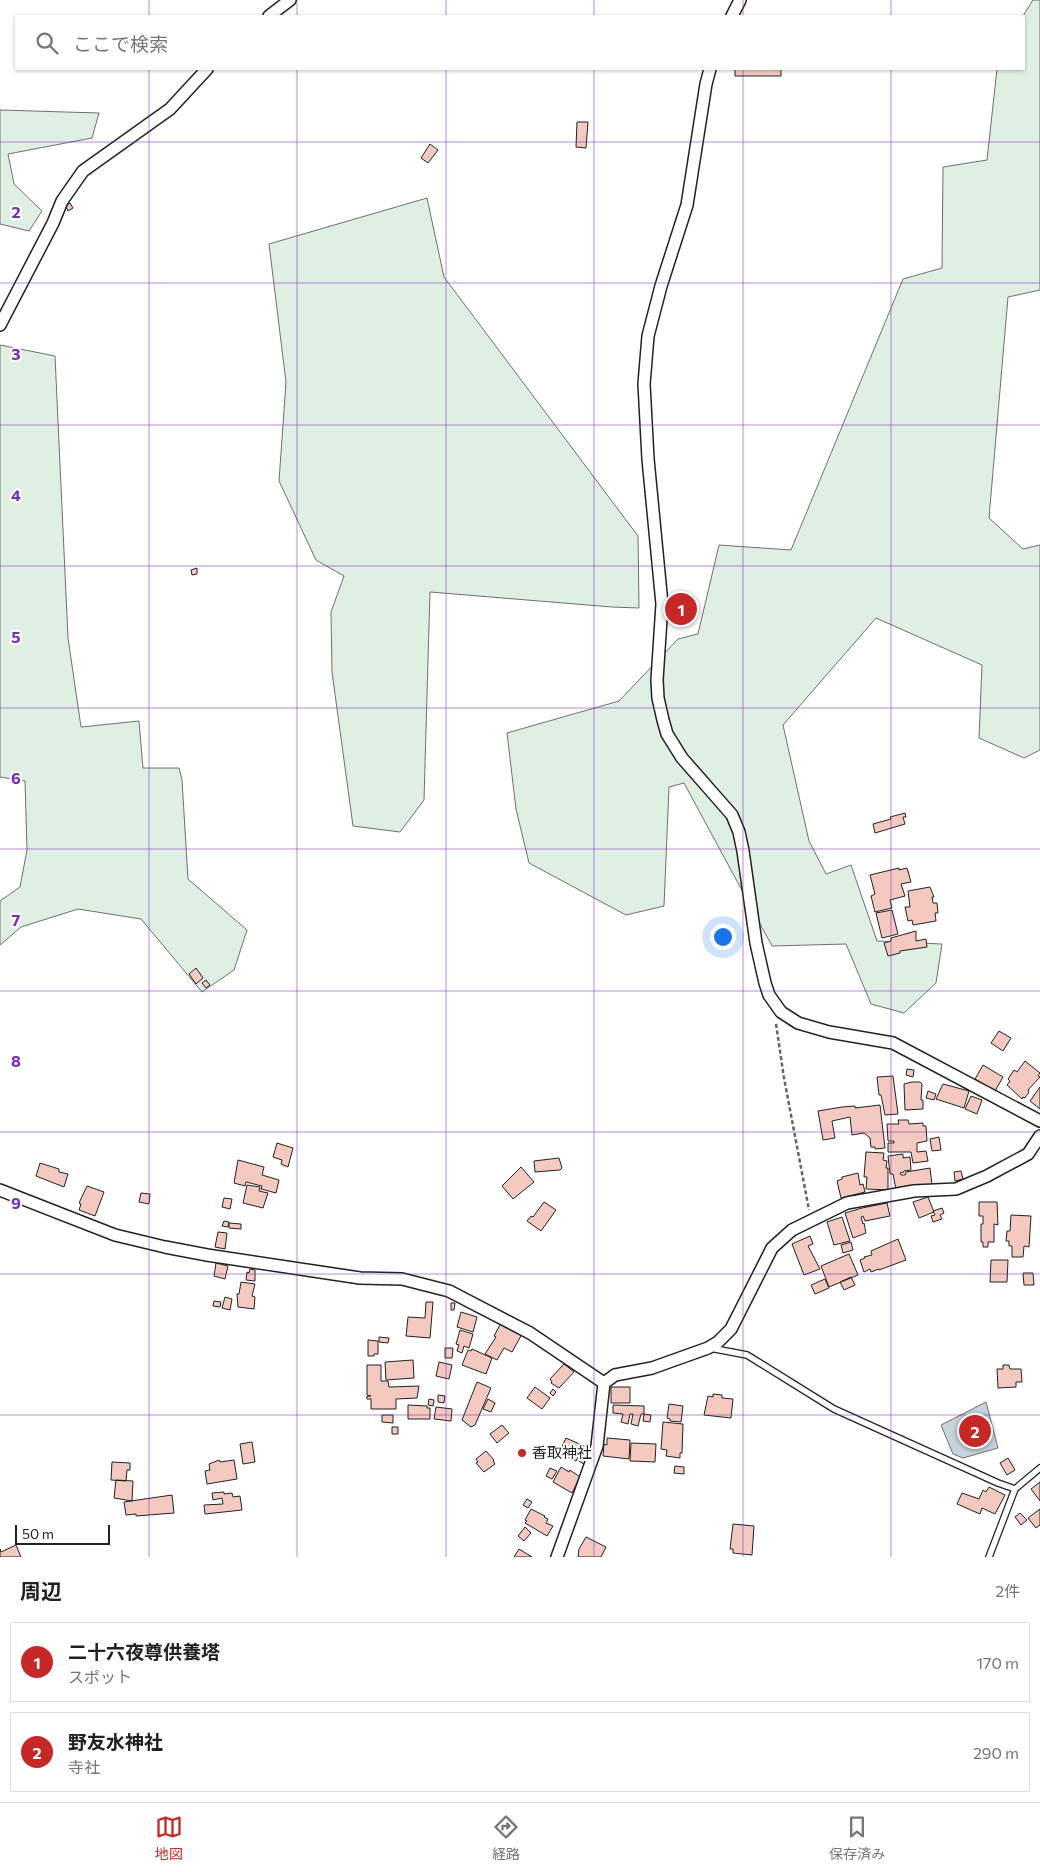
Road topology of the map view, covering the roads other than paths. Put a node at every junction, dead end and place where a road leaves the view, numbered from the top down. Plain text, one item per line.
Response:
1 (290, 0) edge
2 (740, 0) edge
3 (270, 15) edge
4 (732, 15) edge
5 (206, 70) edge
6 (710, 70) edge
7 (0, 325) edge
8 (1040, 1121) edge
9 (1040, 1136) edge
10 (0, 1190) edge
11 (708, 1348) junction
12 (604, 1382) junction
13 (1040, 1468) edge
14 (1015, 1489) junction
15 (557, 1557) edge
16 (989, 1557) edge

1 - 3 street
2 - 4 street
5 - 7 street
6 - 8 street
9 - 11 street
10 - 12 street
11 - 12 street
11 - 14 lane
12 - 15 street
13 - 14 lane
14 - 16 lane

